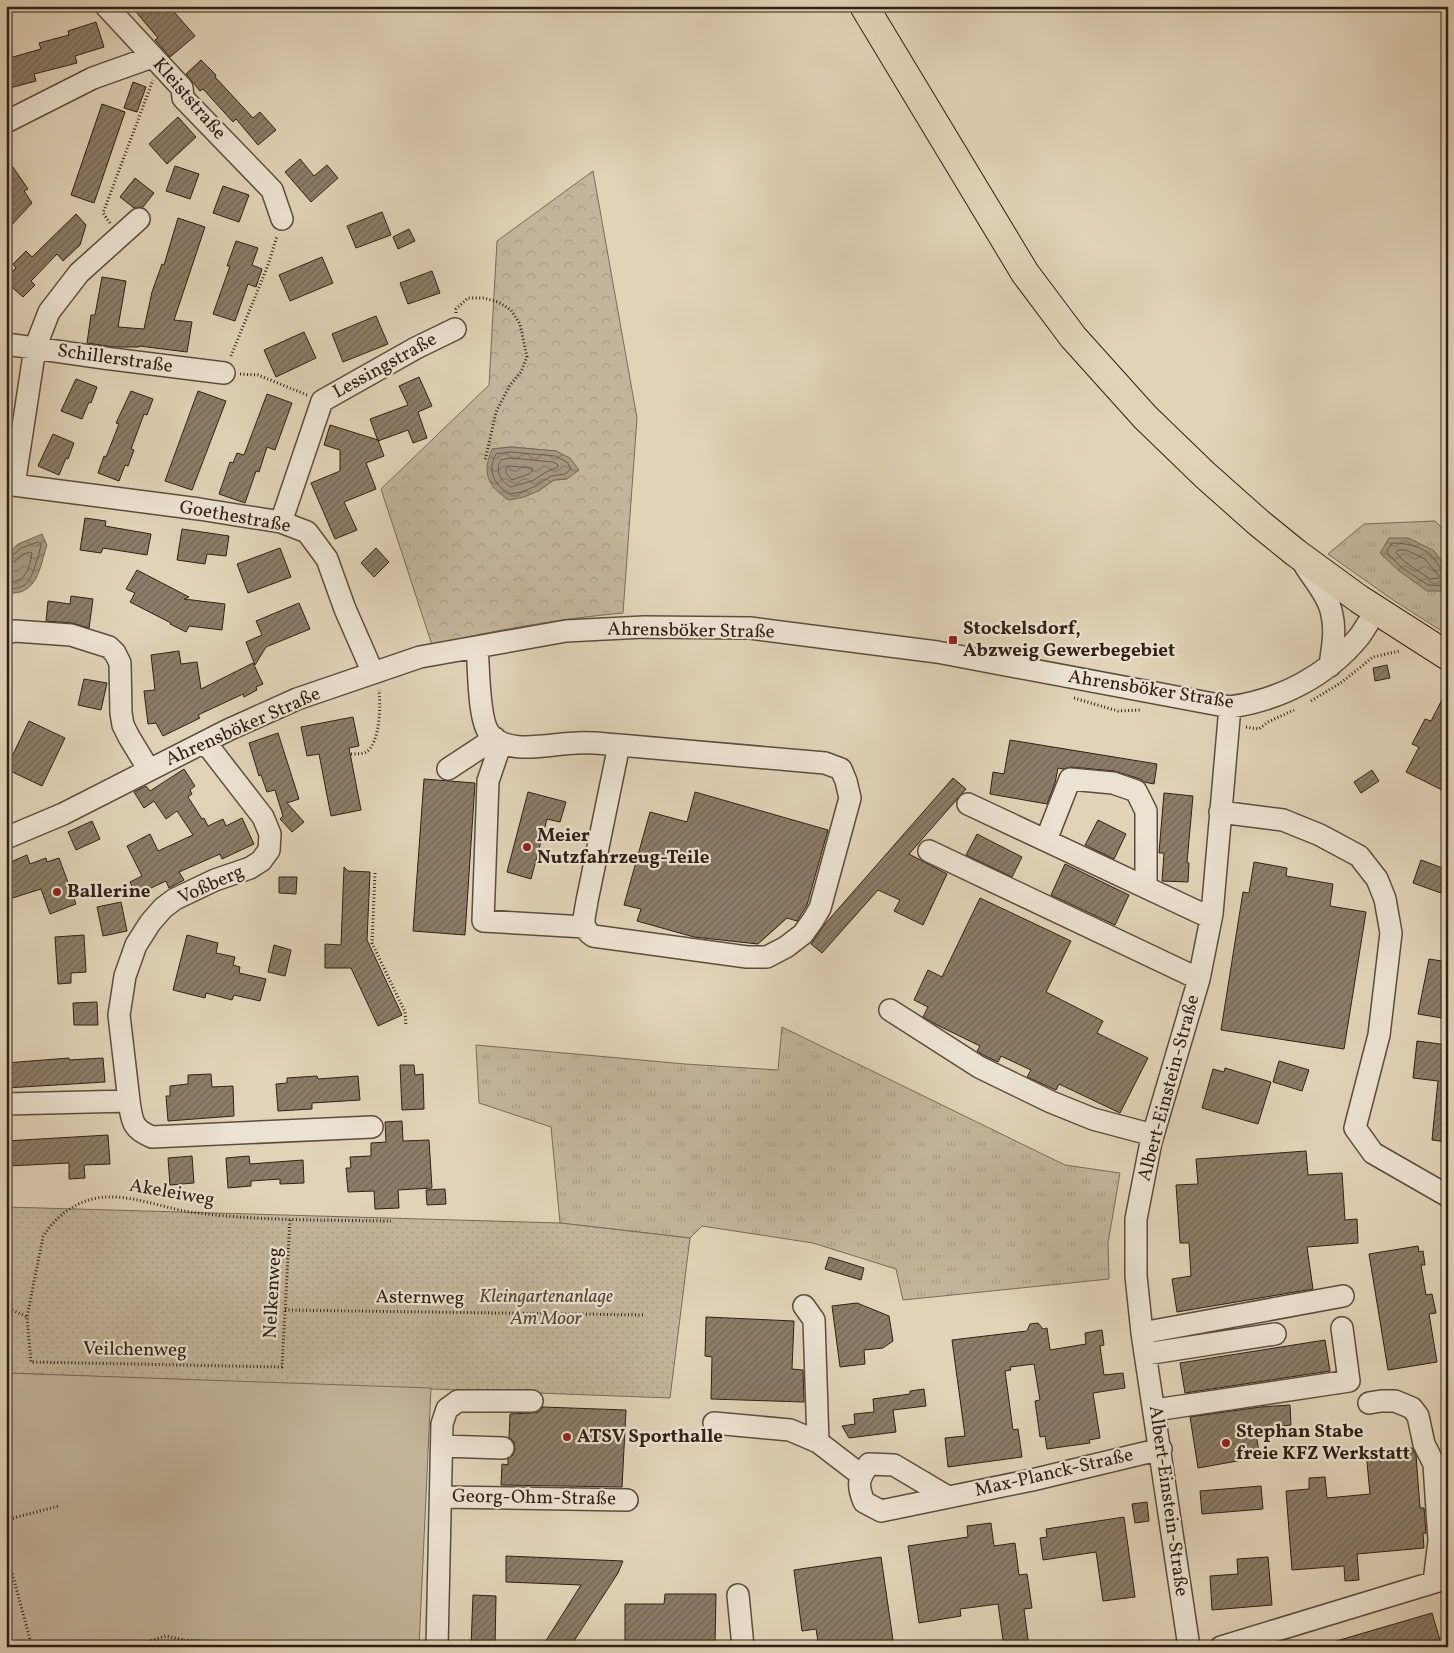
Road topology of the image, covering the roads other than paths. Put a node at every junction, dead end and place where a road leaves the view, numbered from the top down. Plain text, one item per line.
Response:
1 (106, 6) edge
2 (864, 6) edge
3 (155, 60) junction
4 (6, 122) edge
5 (282, 219) road end
6 (139, 220) dead end
7 (455, 329) road end
8 (6, 344) edge
9 (35, 348) junction
10 (224, 373) road end
11 (10, 484) edge
12 (280, 522) junction
13 (1296, 553) junction
14 (1376, 611) junction
15 (6, 633) edge
16 (477, 647) junction
17 (1448, 656) edge
18 (1330, 666) junction
19 (373, 673) junction
20 (1230, 707) junction
21 (498, 740) junction
22 (204, 742) junction
23 (619, 745) junction
24 (448, 769) dead end
25 (149, 770) junction
26 (968, 804) dead end
27 (1220, 812) junction
28 (6, 838) edge
29 (1046, 840) junction
30 (929, 851) dead end
31 (1146, 887) junction
32 (1211, 918) junction
33 (585, 927) junction
34 (1199, 979) junction
35 (890, 1010) dead end
36 (129, 1102) junction
37 (6, 1104) edge
38 (372, 1127) dead end
39 (1153, 1135) junction
40 (1448, 1196) edge
41 (1343, 1296) dead end
42 (804, 1306) dead end
43 (1342, 1328) dead end
44 (1275, 1334) dead end
45 (1144, 1344) junction
46 (532, 1401) dead end
47 (1369, 1404) dead end
48 (1155, 1410) junction
49 (714, 1423) dead end
50 (818, 1442) junction
51 (442, 1446) junction
52 (503, 1448) dead end
53 (1160, 1448) junction
54 (861, 1475) junction
55 (441, 1497) junction
56 (948, 1497) junction
57 (627, 1500) dead end
58 (1444, 1578) edge
59 (738, 1595) dead end
60 (437, 1647) edge
61 (743, 1647) edge
62 (1189, 1647) edge
63 (1221, 1647) edge

1 - 3 street, Kleiststraße
2 - 13 main road
3 - 4 street
3 - 5 street, Kleiststraße
6 - 9 street
7 - 12 street, Lessingstraße
8 - 9 street, Schillerstraße
9 - 10 street, Schillerstraße
9 - 11 street
11 - 12 street, Goethestraße
12 - 19 street, Goethestraße
13 - 14 main road
13 - 18 street
14 - 17 main road
14 - 18 street, Ahrensböker Straße
15 - 25 street
16 - 19 street, Ahrensböker Straße
16 - 20 street, Ahrensböker Straße
16 - 21 street
18 - 20 street, Ahrensböker Straße
19 - 22 street, Ahrensböker Straße
20 - 27 street, Albert-Einstein-Straße
21 - 23 street
21 - 24 street
21 - 33 street
22 - 25 street, Ahrensböker Straße
22 - 36 street, Voßberg
23 - 33 street
23 - 33 street
25 - 28 street, Ahrensböker Straße
26 - 29 street
27 - 32 street, Albert-Einstein-Straße
27 - 40 street
29 - 31 street
29 - 31 street
30 - 34 street
31 - 32 street
32 - 34 street, Albert-Einstein-Straße
34 - 39 street, Albert-Einstein-Straße
35 - 39 street
36 - 37 street
36 - 38 street, Voßberg
39 - 45 street, Albert-Einstein-Straße
41 - 45 street
42 - 50 street
43 - 48 street
44 - 45 street
45 - 48 street, Albert-Einstein-Straße
46 - 51 street, Georg-Ohm-Straße
47 - 58 street
48 - 53 street, Albert-Einstein-Straße
49 - 50 street
50 - 54 street
51 - 52 street
51 - 55 street, Georg-Ohm-Straße
53 - 56 street, Max-Planck-Straße
53 - 62 street, Albert-Einstein-Straße
54 - 56 street, Max-Planck-Straße
54 - 56 street, Max-Planck-Straße
55 - 57 street, Georg-Ohm-Straße
55 - 60 street, Georg-Ohm-Straße
58 - 63 street
59 - 61 street

